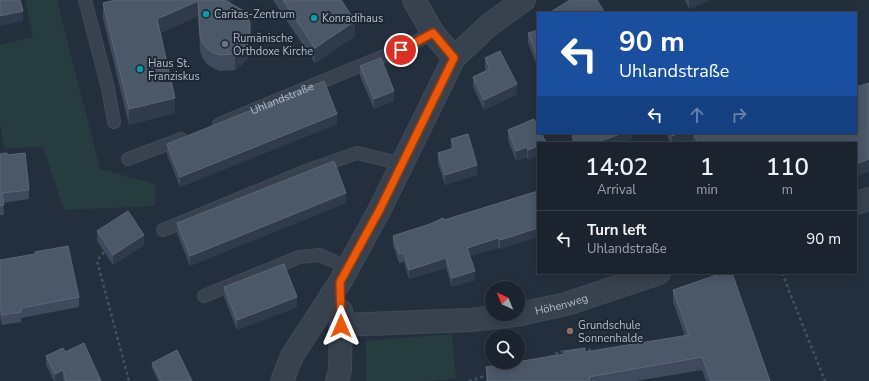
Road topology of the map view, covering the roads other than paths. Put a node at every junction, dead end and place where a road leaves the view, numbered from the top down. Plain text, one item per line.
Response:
1 (84, 0) edge
2 (414, 0) edge
3 (524, 0) edge
4 (433, 33) junction
5 (454, 58) junction
6 (114, 122) dead end
7 (205, 129) edge
8 (191, 135) edge
9 (128, 159) dead end
10 (403, 164) junction
11 (869, 198) edge
12 (857, 203) edge
13 (163, 230) dead end
14 (656, 274) edge
15 (344, 275) junction
16 (204, 296) dead end
17 (341, 326) junction
18 (282, 381) edge
19 (337, 381) edge

1 - 6 lane
2 - 4 street
3 - 5 street
4 - 5 street
4 - 7 lane, Uhlandstraße
5 - 10 street
8 - 9 lane
10 - 13 lane
10 - 15 street
11 - 12 street
14 - 17 street, Höhenweg
15 - 16 lane
15 - 17 street
15 - 18 street
17 - 19 street

